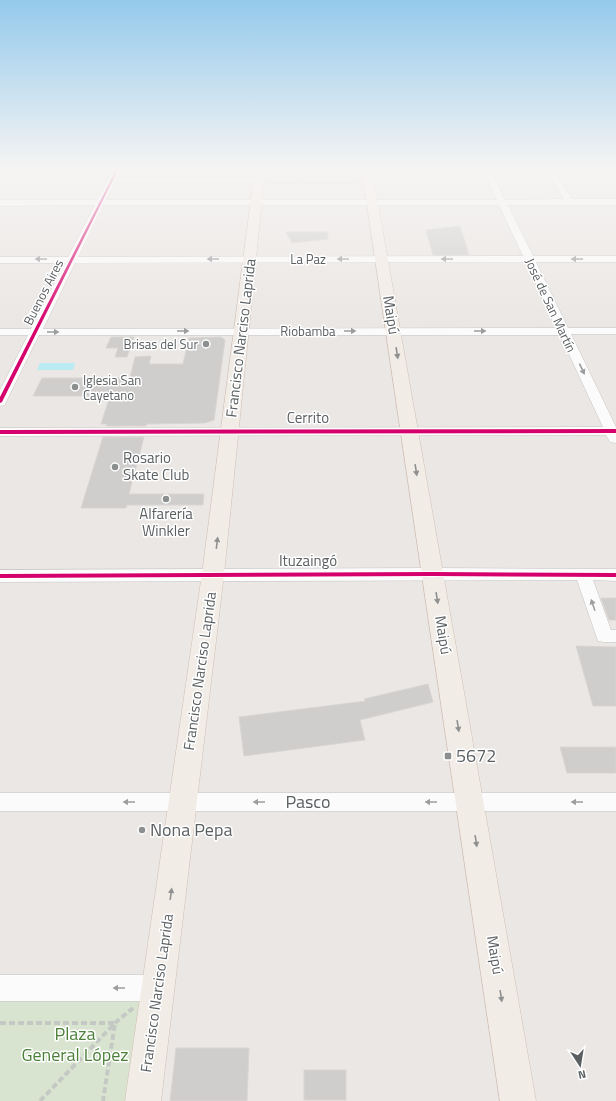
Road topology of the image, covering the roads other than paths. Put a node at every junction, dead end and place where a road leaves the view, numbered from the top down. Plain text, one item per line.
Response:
1 (91, 221) edge
2 (254, 221) edge
3 (376, 221) edge
4 (511, 221) edge
5 (250, 259) junction
6 (382, 259) junction
7 (529, 259) junction
8 (616, 259) edge
9 (0, 260) edge
10 (72, 260) junction
11 (242, 331) junction
12 (394, 331) junction
13 (564, 331) junction
14 (616, 331) edge
15 (0, 332) edge
16 (36, 332) junction
17 (0, 402) edge
18 (230, 431) junction
19 (410, 431) junction
20 (0, 432) edge
21 (614, 434) edge
22 (213, 574) junction
23 (433, 574) junction
24 (583, 575) junction
25 (0, 576) edge
26 (616, 576) edge
27 (616, 636) edge
28 (0, 802) edge
29 (183, 802) junction
30 (470, 802) junction
31 (616, 802) edge
32 (0, 988) edge
33 (158, 988) junction
34 (143, 1101) edge
35 (518, 1101) edge

1 - 10 street, Buenos Aires
2 - 5 main road, Francisco Narciso Laprida
3 - 6 main road, Maipú
4 - 7 street, José de San Martín
6 -> 5 street, La Paz
5 -> 10 street, La Paz
5 - 11 main road, Francisco Narciso Laprida
7 -> 6 street, La Paz
6 - 12 main road, Maipú
8 -> 7 street, La Paz
7 - 13 street, José de San Martín
10 -> 9 street, La Paz
10 - 16 street, Buenos Aires
11 -> 12 street, Riobamba
16 -> 11 street, Riobamba
11 - 18 main road, Francisco Narciso Laprida
12 -> 13 street, Riobamba
12 -> 19 main road, Maipú
13 - 14 street, Riobamba
13 -> 21 street, José de San Martín
15 - 16 street, Riobamba
16 - 17 street, Buenos Aires
18 - 19 street, Cerrito
18 - 20 street, Cerrito
22 -> 18 main road, Francisco Narciso Laprida
19 - 21 street, Cerrito
19 -> 23 main road, Maipú
22 - 23 street, Ituzaingó
22 - 25 street, Ituzaingó
22 - 29 main road, Francisco Narciso Laprida
23 - 24 street, Ituzaingó
23 -> 30 main road, Maipú
24 - 26 street, Ituzaingó
27 -> 24 street
29 -> 28 street, Pasco
30 -> 29 street, Pasco
33 -> 29 main road, Francisco Narciso Laprida
31 -> 30 street, Pasco
30 -> 35 main road, Maipú
33 -> 32 street
33 - 34 main road, Francisco Narciso Laprida

